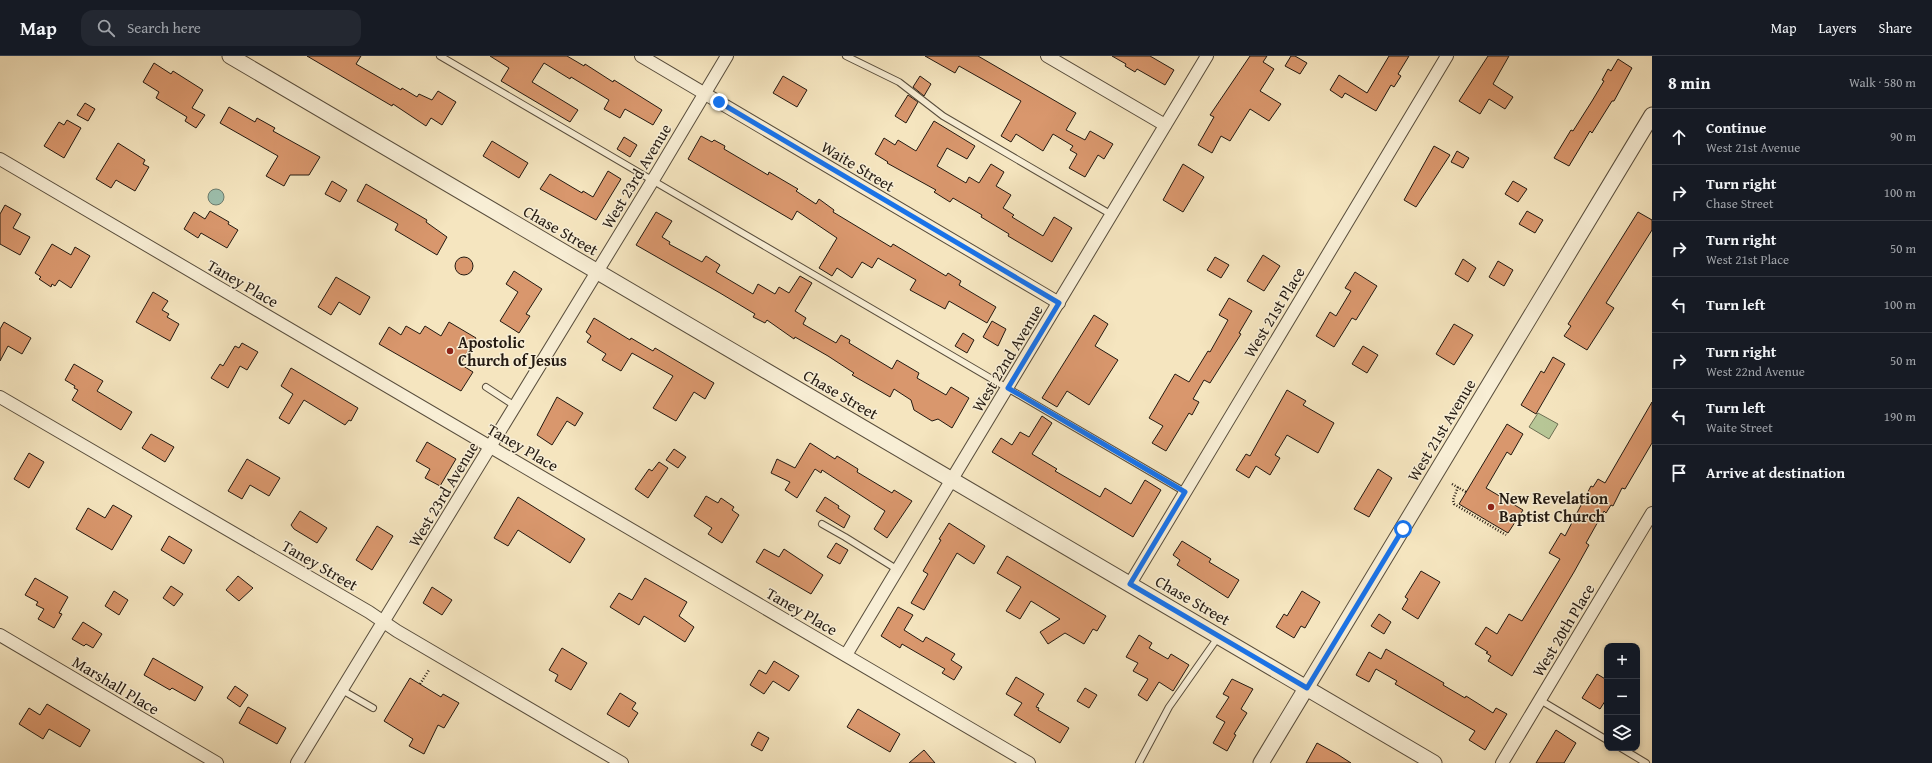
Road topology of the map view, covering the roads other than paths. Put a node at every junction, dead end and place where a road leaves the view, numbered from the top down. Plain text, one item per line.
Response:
1 (230, 56) edge
2 (440, 56) edge
3 (641, 56) edge
4 (727, 56) edge
5 (846, 56) edge
6 (1047, 56) edge
7 (1207, 56) edge
8 (1447, 56) edge
9 (704, 94) junction
10 (1652, 115) edge
11 (1165, 125) junction
12 (0, 159) edge
13 (653, 180) junction
14 (1112, 215) junction
15 (597, 272) junction
16 (1059, 303) junction
17 (486, 387) dead end
18 (1008, 388) junction
19 (0, 397) edge
20 (515, 406) junction
21 (490, 447) junction
22 (952, 480) junction
23 (1185, 492) junction
24 (1652, 513) edge
25 (822, 524) dead end
26 (898, 570) junction
27 (1130, 584) junction
28 (384, 622) junction
29 (0, 636) edge
30 (1219, 636) junction
31 (846, 656) junction
32 (1307, 688) junction
33 (342, 690) junction
34 (1540, 700) junction
35 (373, 708) dead end
36 (1604, 738) edge
37 (1626, 751) edge
38 (216, 763) edge
39 (297, 763) edge
40 (622, 763) edge
41 (1029, 763) edge
42 (1139, 763) edge
43 (1261, 763) edge
44 (1434, 763) edge
45 (1502, 763) edge
46 (1646, 763) edge

1 - 15 street, Chase Street
2 - 13 lane
3 - 9 street, Waite Street
4 - 9 street, West 23rd Avenue
5 - 14 lane
6 - 11 street
7 - 11 street, West 22nd Avenue
8 - 23 street, West 21st Place
9 - 13 street, West 23rd Avenue
9 - 16 street, Waite Street
10 - 32 street, West 21st Avenue
11 - 14 street, West 22nd Avenue
12 - 21 street, Taney Place
13 - 15 street, West 23rd Avenue
13 - 18 lane
14 - 16 street, West 22nd Avenue
15 - 20 street, West 23rd Avenue
15 - 22 street, Chase Street
16 - 18 street, West 22nd Avenue
17 - 20 lane
18 - 22 street, West 22nd Avenue
18 - 23 lane
19 - 28 street, Taney Street
20 - 21 street, West 23rd Avenue
21 - 28 street, West 23rd Avenue
21 - 31 street, Taney Place
22 - 26 street, West 22nd Avenue
22 - 27 street, Chase Street
23 - 27 street, West 21st Place
24 - 34 street, West 20th Place
25 - 26 lane
26 - 31 street, West 22nd Avenue
27 - 30 street, Chase Street
28 - 33 street, West 23rd Avenue
28 - 40 street, Taney Street
29 - 38 street, Marshall Place
30 - 32 street, Chase Street
30 - 42 lane
31 - 41 street, Taney Place
32 - 43 street, West 21st Avenue
32 - 44 street, Chase Street
33 - 35 lane
33 - 39 street, West 23rd Avenue
34 - 36 lane
34 - 45 street, West 20th Place
37 - 46 lane

